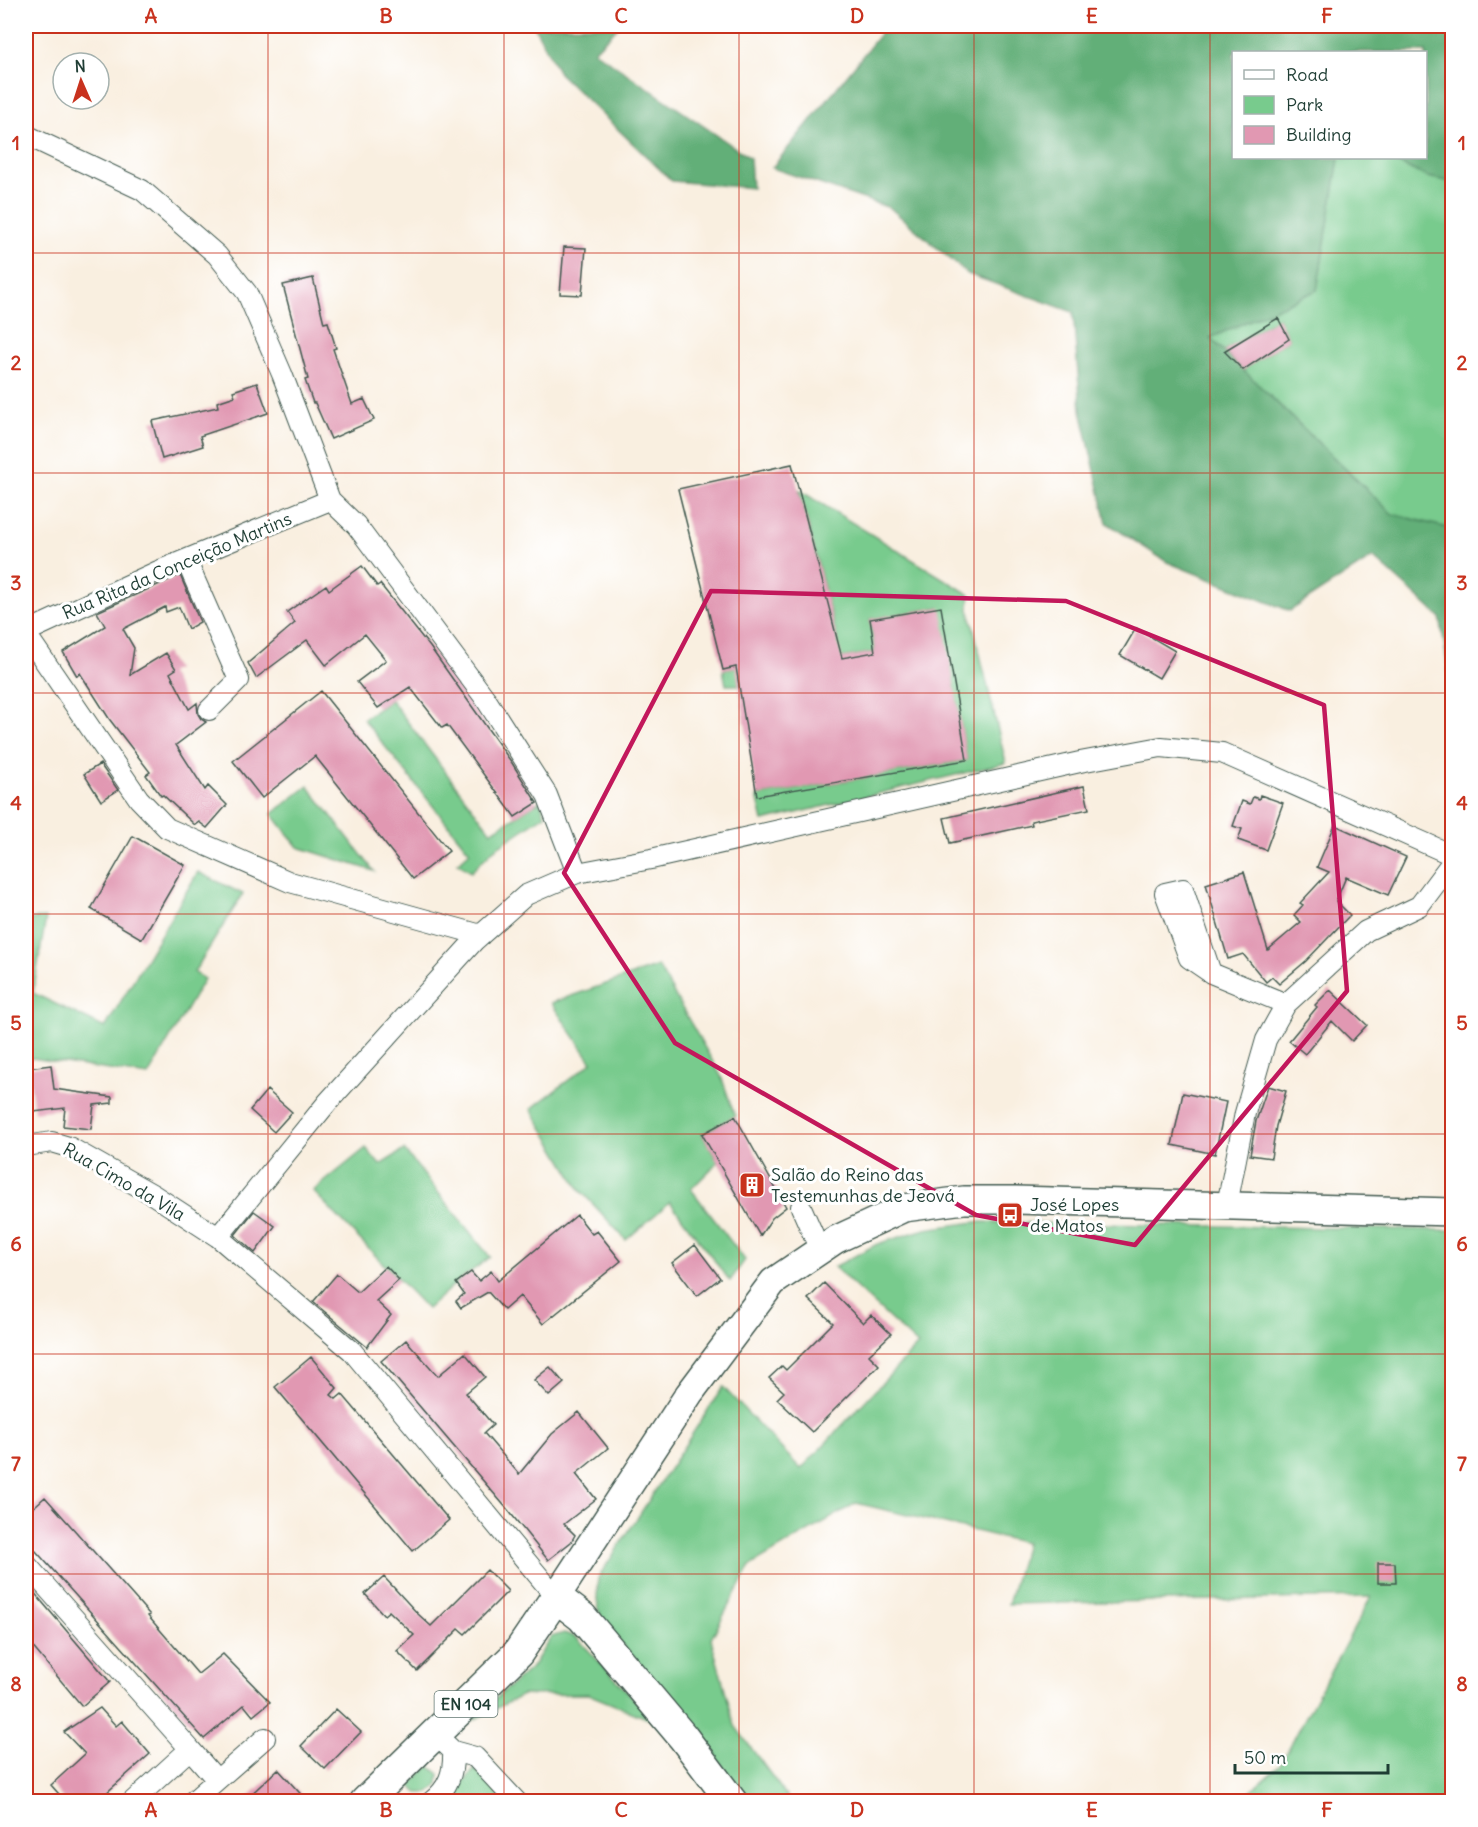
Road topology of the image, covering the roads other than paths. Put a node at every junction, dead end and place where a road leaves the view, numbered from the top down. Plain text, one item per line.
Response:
1 (26, 135) edge
2 (330, 500) junction
3 (186, 560) junction
4 (26, 633) edge
5 (209, 710) dead end
6 (1452, 855) edge
7 (1452, 862) edge
8 (577, 873) junction
9 (481, 935) junction
10 (1211, 973) dead end
11 (1287, 1004) junction
12 (26, 1146) edge
13 (1227, 1205) junction
14 (801, 1207) dead end
15 (1452, 1212) edge
16 (218, 1237) junction
17 (820, 1250) junction
18 (26, 1564) edge
19 (556, 1597) junction
20 (265, 1738) dead end
21 (444, 1742) junction
22 (190, 1749) junction
23 (217, 1780) junction
24 (132, 1802) edge
25 (192, 1802) edge
26 (366, 1802) edge
27 (431, 1802) edge
28 (517, 1802) edge
29 (732, 1802) edge

1 - 2 street
2 - 3 street, Rua Rita da Conceição Martins
2 - 8 street
3 - 4 street, Rua Rita da Conceição Martins
3 - 5 street
4 - 9 street
6 - 8 street
7 - 11 street
8 - 9 street
9 - 16 street
10 - 11 street
11 - 13 street
12 - 16 street, Rua Cimo da Vila
13 - 15 street
13 - 17 street
14 - 17 street
16 - 19 street, Rua Cimo da Vila
17 - 19 street
18 - 22 street
19 - 21 main road, EN 104
19 - 29 main road
20 - 23 street
21 - 26 main road, EN 104
21 - 27 street
21 - 28 street
22 - 23 street
22 - 24 street
23 - 25 street

